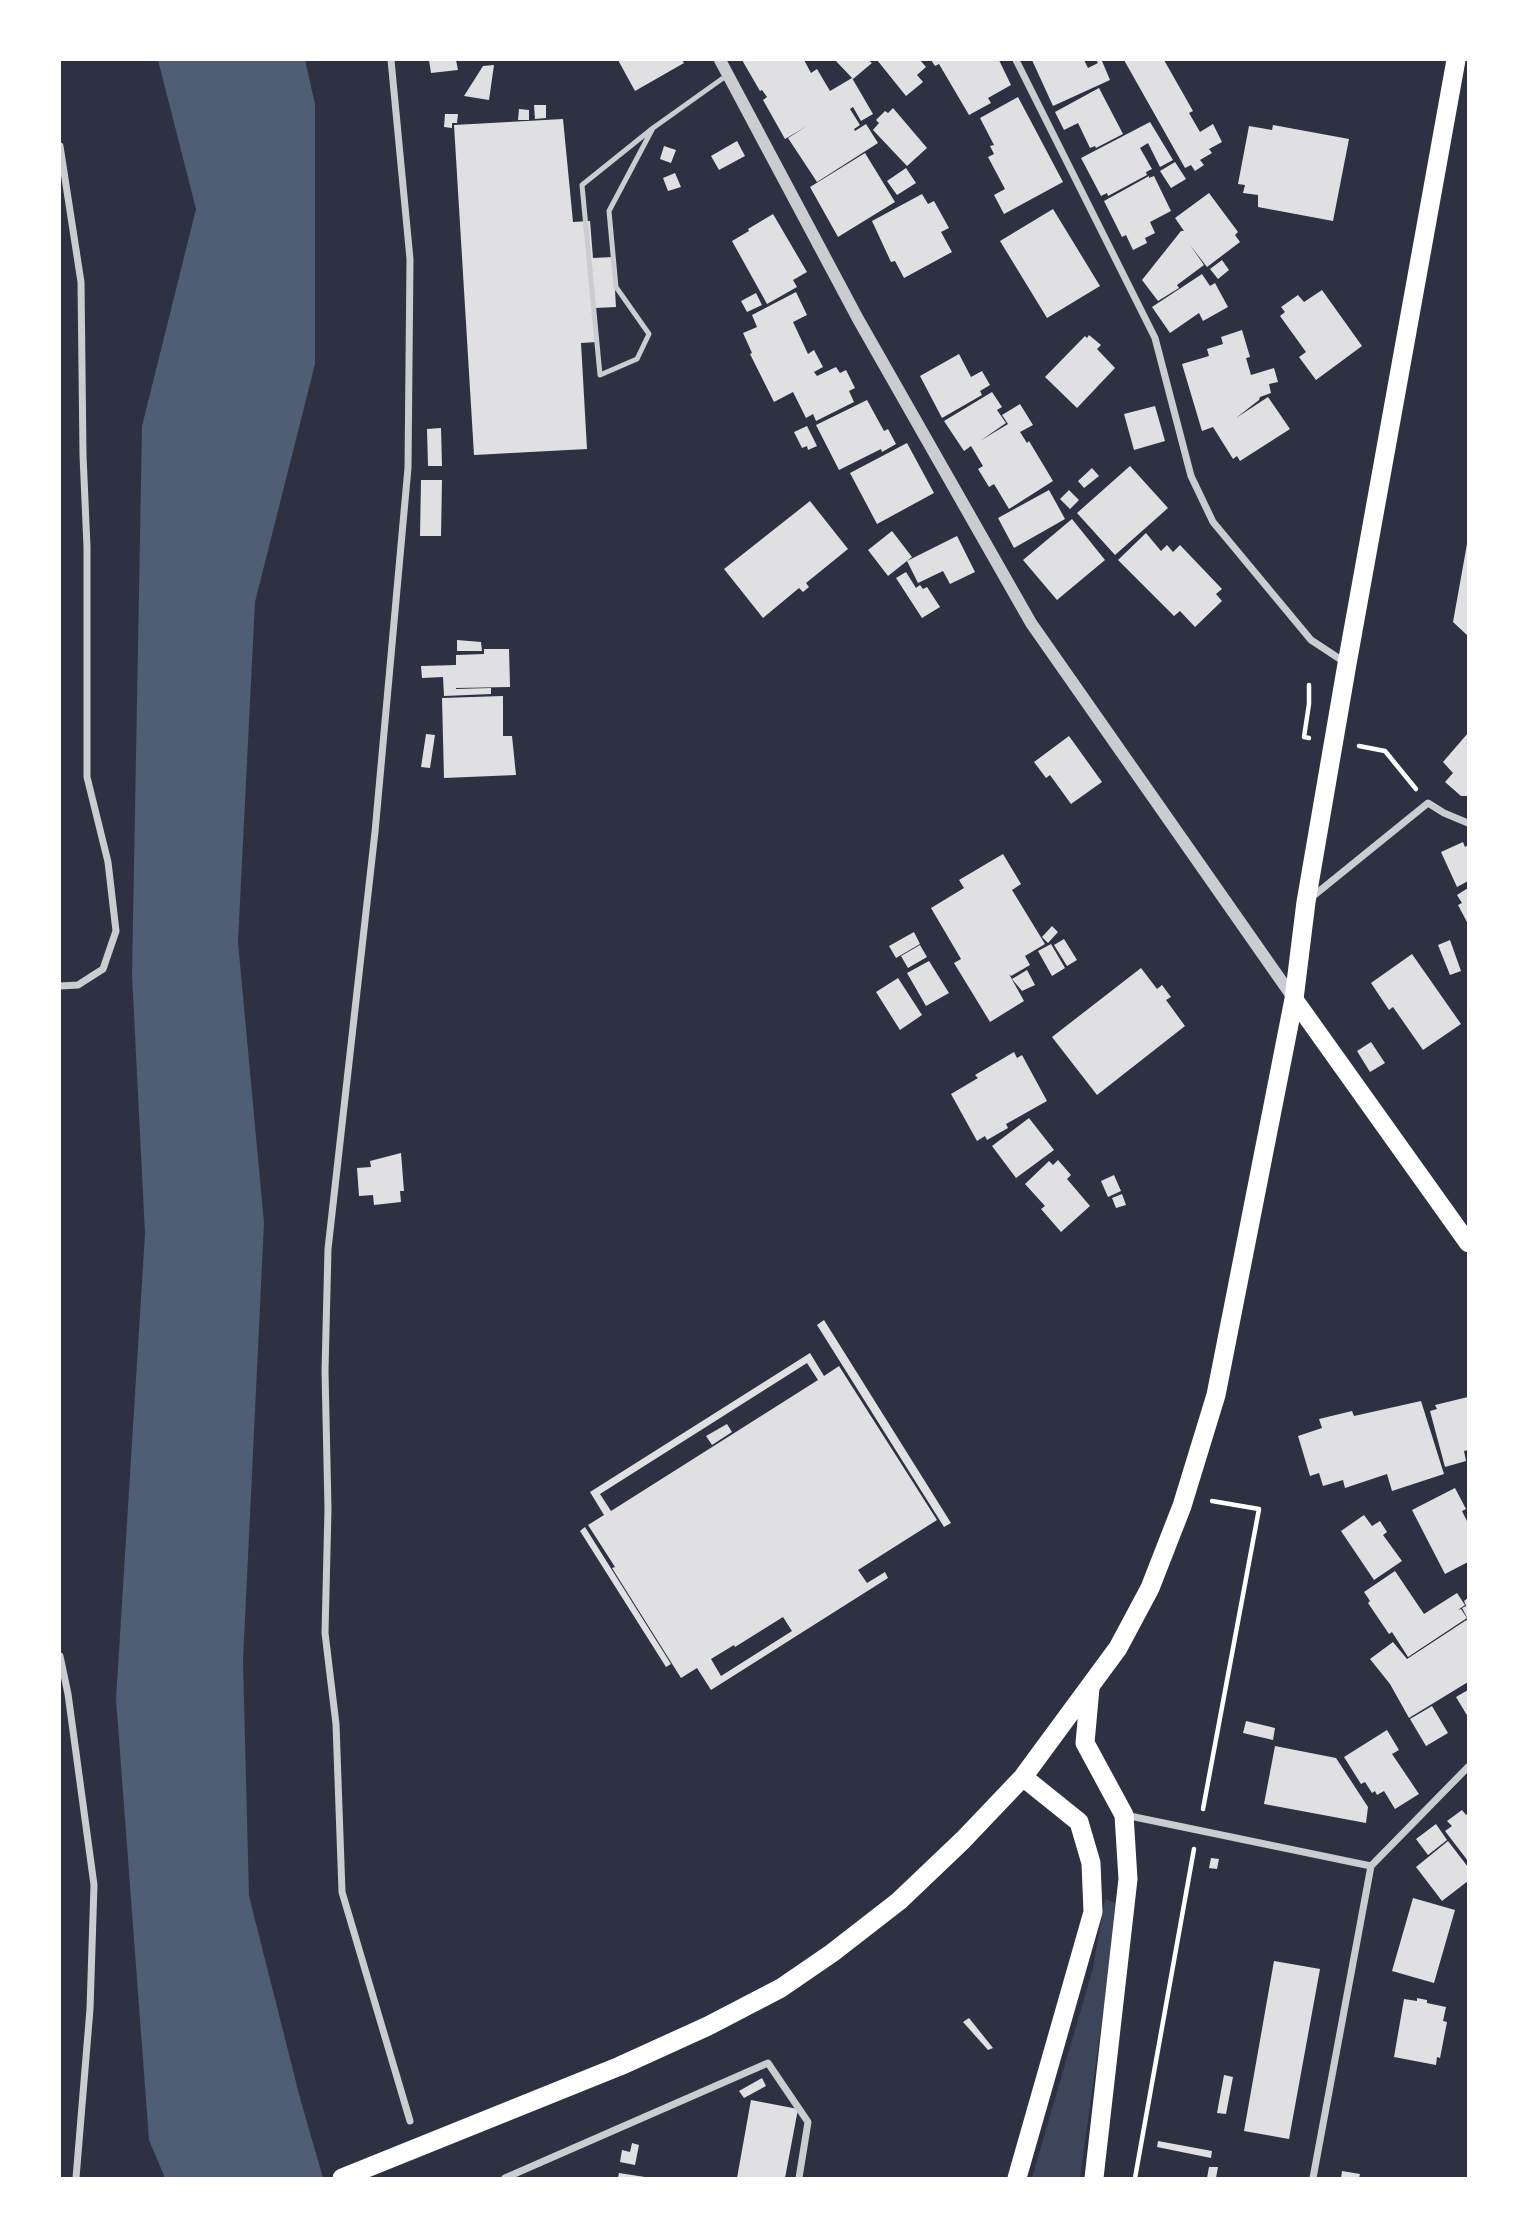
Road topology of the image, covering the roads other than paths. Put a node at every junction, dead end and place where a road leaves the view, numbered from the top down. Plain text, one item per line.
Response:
1 (391, 60) edge
2 (720, 60) edge
3 (1016, 60) edge
4 (1456, 60) edge
5 (729, 74) junction
6 (653, 128) junction
7 (60, 146) edge
8 (1347, 664) junction
9 (1468, 823) edge
10 (1306, 902) junction
11 (60, 986) edge
12 (1294, 999) junction
13 (1468, 1243) edge
14 (60, 1656) edge
15 (1090, 1687) junction
16 (1468, 1767) edge
17 (1023, 1777) junction
18 (1124, 1815) junction
19 (1371, 1866) junction
20 (410, 2121) dead end
21 (76, 2179) edge
22 (342, 2179) edge
23 (505, 2179) edge
24 (799, 2179) edge
25 (1017, 2179) edge
26 (1094, 2179) edge
27 (1313, 2179) edge

1 - 20 street
2 - 5 street
3 - 8 street
4 - 8 highway
5 - 6 lane
5 - 12 street
6 - 6 lane
7 - 11 street
8 - 10 highway
9 - 10 street
10 - 12 highway
12 - 13 main road
12 - 15 highway
14 - 21 street
15 - 17 highway
15 - 18 highway
16 - 19 street
17 - 22 highway
17 - 25 highway
18 - 19 street
18 - 26 highway
19 - 27 street
23 - 24 street

